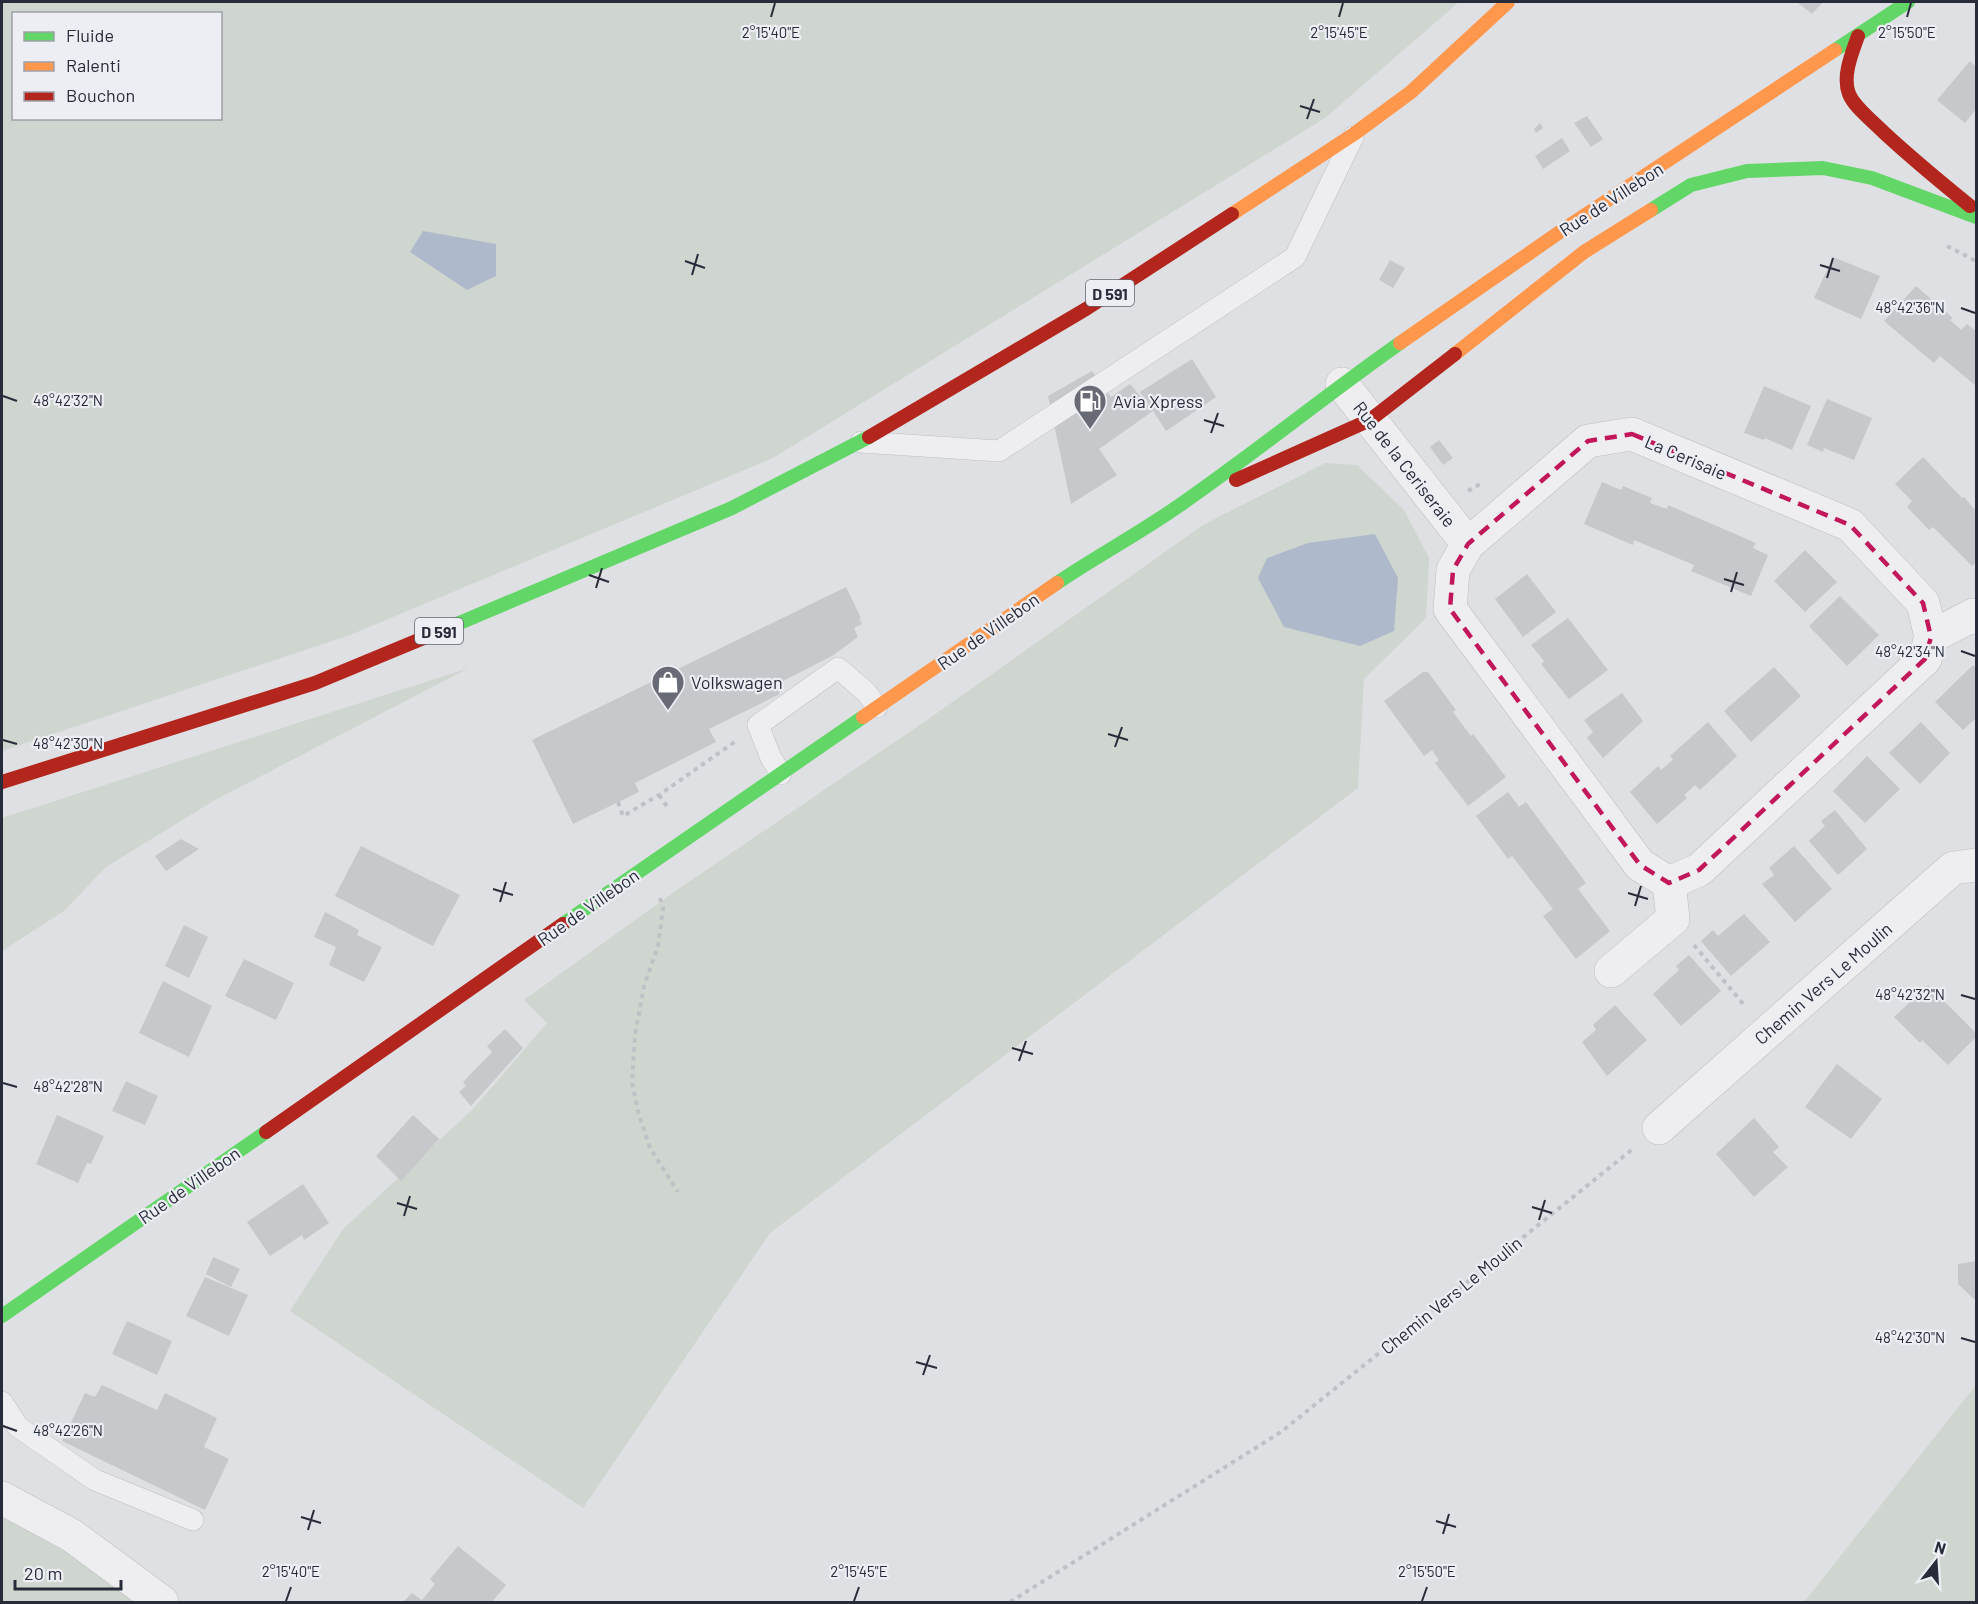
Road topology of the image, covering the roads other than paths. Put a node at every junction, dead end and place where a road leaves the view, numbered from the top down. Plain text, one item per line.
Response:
1 (1508, 2) edge
2 (1908, 2) edge
3 (1857, 36) junction
4 (1354, 134) junction
5 (1977, 212) edge
6 (1977, 217) edge
7 (1342, 384) junction
8 (1370, 420) junction
9 (861, 442) junction
10 (1179, 506) junction
11 (1468, 544) junction
12 (1977, 618) edge
13 (1931, 637) junction
14 (877, 707) junction
15 (781, 774) junction
16 (2, 782) edge
17 (1977, 865) edge
18 (1670, 883) junction
19 (1611, 971) dead end
20 (1659, 1128) road end
21 (2, 1316) edge
22 (2, 1402) edge
23 (2, 1498) edge
24 (193, 1520) dead end
25 (162, 1602) edge

1 - 4 main road, D 591
2 - 3 main road, Rue de Villebon
3 - 5 main road
3 - 7 main road, Rue de Villebon
4 - 9 main road, D 591
4 - 9 lane
6 - 8 main road, Rue de Villebon
7 - 8 street, Rue de la Ceriseraie
7 - 10 main road, Rue de Villebon
8 - 10 main road, Rue de Villebon
8 - 11 street, Rue de la Ceriseraie
9 - 16 main road, D 591
10 - 14 main road, Rue de Villebon
11 - 13 street, La Cerisaie
11 - 18 street, La Cerisaie
12 - 13 street
13 - 18 street
14 - 15 main road, Rue de Villebon
14 - 15 lane
15 - 21 main road, Rue de Villebon
17 - 20 street, Chemin Vers Le Moulin
18 - 19 street
22 - 24 lane
23 - 25 street

